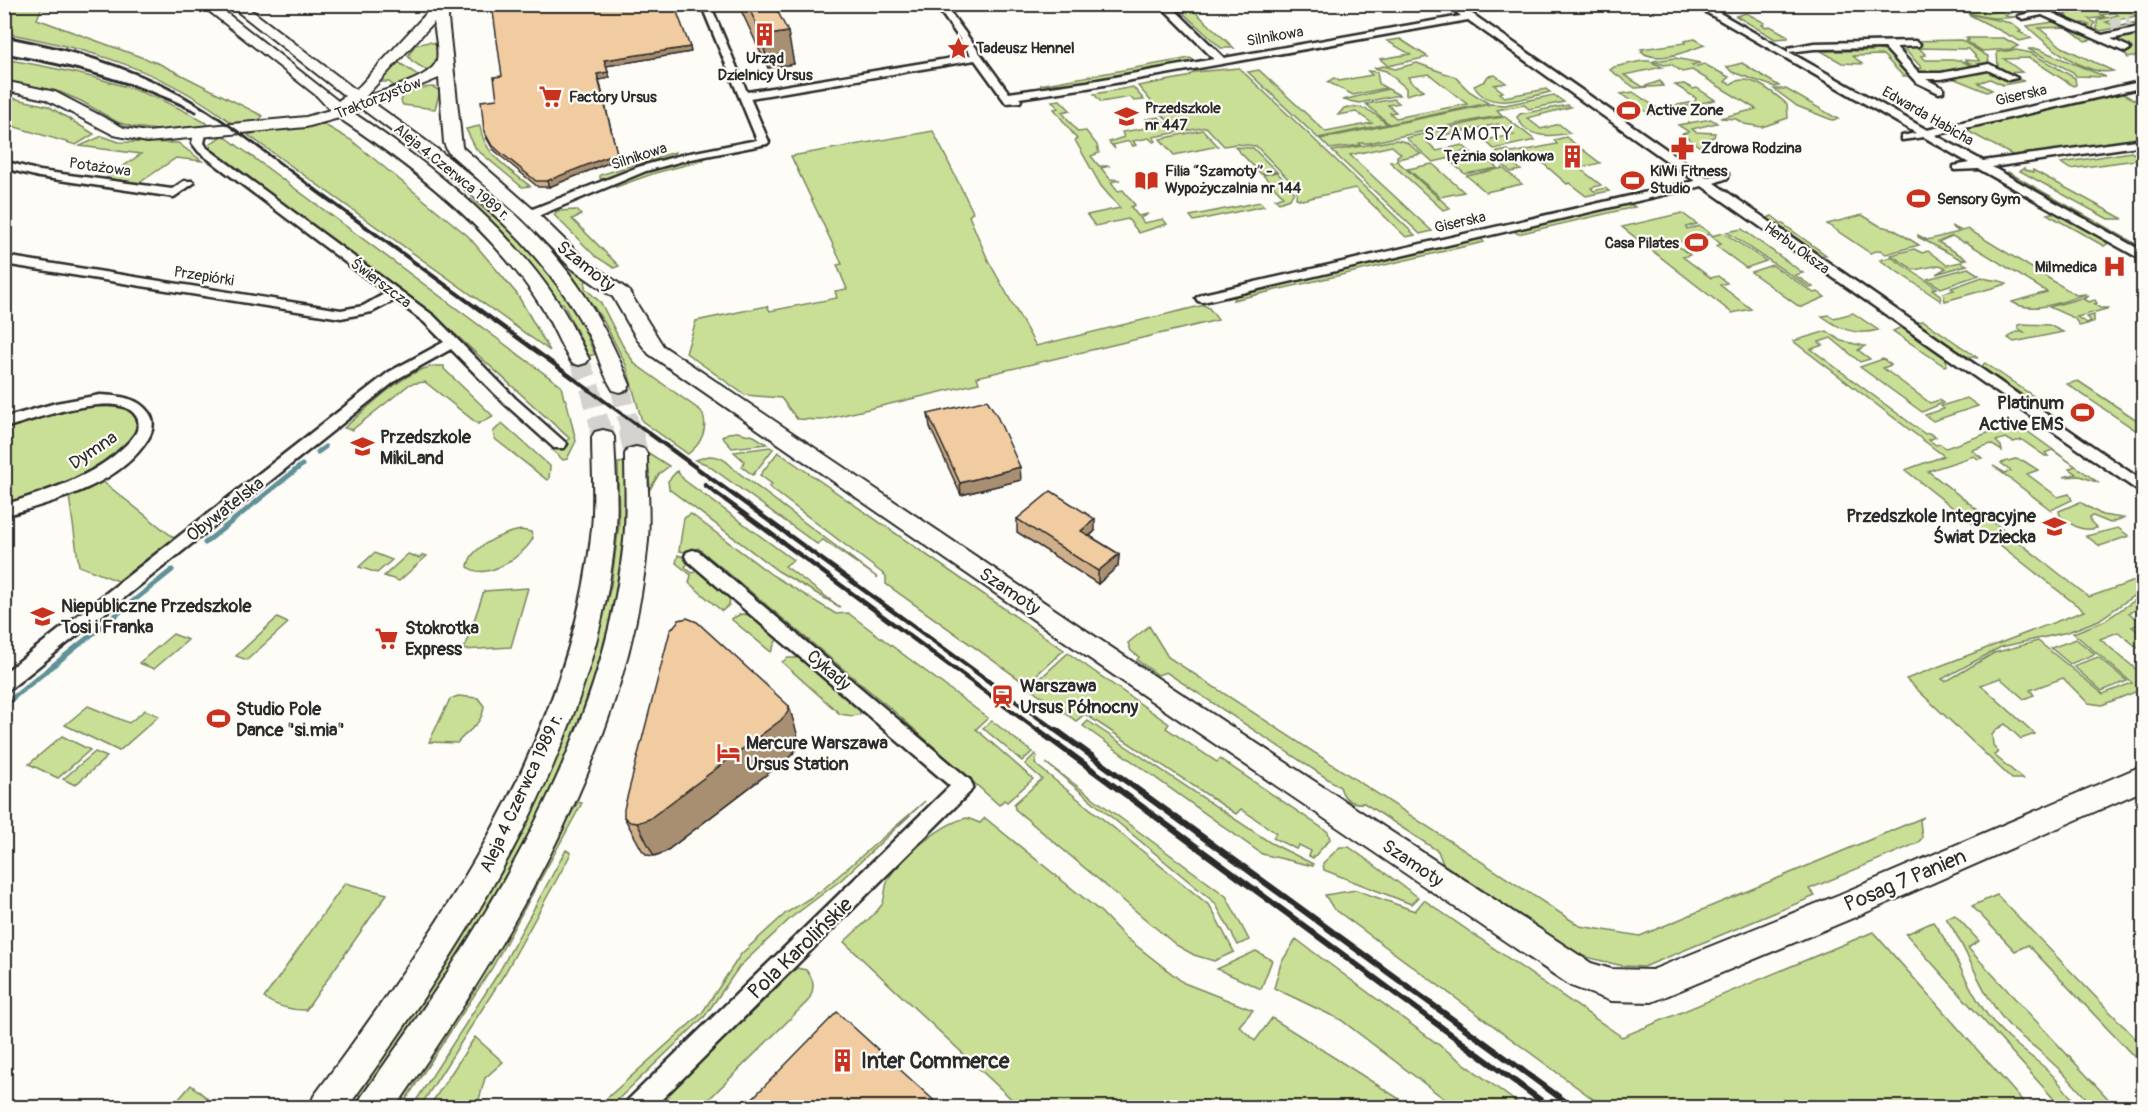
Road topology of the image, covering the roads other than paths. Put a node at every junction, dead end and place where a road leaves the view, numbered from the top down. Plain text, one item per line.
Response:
1 (206, 4) edge
2 (234, 4) edge
3 (705, 4) edge
4 (939, 4) edge
5 (1163, 4) edge
6 (1451, 4) edge
7 (1696, 4) edge
8 (1710, 4) edge
9 (443, 5) edge
10 (2066, 7) dead end
11 (2043, 12) junction
12 (2023, 16) dead end
13 (1469, 17) junction
14 (2144, 29) edge
15 (1857, 38) dead end
16 (2101, 38) junction
17 (1915, 44) dead end
18 (1865, 46) junction
19 (1888, 46) junction
20 (401, 49) junction
21 (2125, 49) dead end
22 (445, 50) junction
23 (1791, 50) junction
24 (978, 57) junction
25 (1222, 61) junction
26 (385, 66) junction
27 (329, 76) junction
28 (1916, 76) junction
29 (2012, 78) dead end
30 (2144, 84) edge
31 (440, 85) junction
32 (2129, 87) junction
33 (8, 88) edge
34 (1939, 90) dead end
35 (2144, 94) edge
36 (742, 96) junction
37 (360, 100) junction
38 (338, 109) junction
39 (1939, 131) junction
40 (200, 134) junction
41 (1927, 134) junction
42 (1906, 138) dead end
43 (2144, 142) edge
44 (1994, 162) junction
45 (4, 164) edge
46 (1978, 164) junction
47 (1958, 168) dead end
48 (1724, 176) dead end
49 (1704, 181) junction
50 (188, 183) dead end
51 (1772, 214) dead end
52 (529, 215) junction
53 (1756, 218) junction
54 (2144, 244) edge
55 (2144, 257) edge
56 (4, 260) edge
57 (395, 294) junction
58 (1203, 298) dead end
59 (452, 342) junction
60 (579, 359) tunnel mouth
61 (620, 385) tunnel mouth
62 (4, 423) edge
63 (603, 437) tunnel mouth
64 (559, 444) dead end
65 (636, 454) tunnel mouth
66 (2144, 490) edge
67 (4, 511) edge
68 (693, 555) dead end
69 (4, 684) edge
70 (2144, 777) edge
71 (963, 786) joint
72 (1664, 981) joint
73 (326, 1107) edge
74 (374, 1107) edge
75 (636, 1107) edge

1 - 38 street, Aleja 4 Czerwca 1989 r.
2 - 27 street, Aleja 4 Czerwca 1989 r.
3 - 36 street
4 - 24 street
5 - 25 street
6 - 13 street, Herbu Oksza
7 - 41 street, Edwarda Habicha
8 - 23 street, Edwarda Habicha
9 - 20 street, Traktorzystów
9 - 22 street, Traktorzystów
10 - 11 street
11 - 12 street
11 - 16 street
13 - 25 street, Silnikowa
13 - 49 street, Herbu Oksza
14 - 16 street
15 - 18 street
16 - 21 street
17 - 19 street
18 - 19 street
18 - 23 street
19 - 28 street
20 - 22 street, Traktorzystów
20 - 26 street, Traktorzystów
20 - 31 street
22 - 31 street, Szamoty
22 - 31 street, Traktorzystów
23 - 39 street, Edwarda Habicha
24 - 25 street, Silnikowa
24 - 36 street
26 - 27 street
26 - 37 street, Traktorzystów
27 - 37 street, Aleja 4 Czerwca 1989 r.
28 - 29 street
28 - 34 street
30 - 32 street, Giserska
31 - 37 street, Traktorzystów
31 - 52 street, Szamoty
32 - 35 street
32 - 39 street, Giserska
33 - 40 street
36 - 52 street, Silnikowa
37 - 38 street, Traktorzystów
37 - 61 street, Aleja 4 Czerwca 1989 r.
38 - 40 street, Traktorzystów
38 - 60 street, Aleja 4 Czerwca 1989 r.
39 - 41 street, Giserska
39 - 44 street, Edwarda Habicha
40 - 57 street, Świerszcza
41 - 42 street, Giserska
41 - 46 street, Edwarda Habicha
43 - 44 street
44 - 46 street
44 - 54 street, Edwarda Habicha
45 - 50 street, Potażowa
46 - 47 street
46 - 55 street, Edwarda Habicha
48 - 49 street, Giserska
49 - 53 street, Herbu Oksza
49 - 58 street, Giserska
51 - 53 street
52 - 72 street, Szamoty
53 - 66 street, Herbu Oksza
56 - 57 street, Przepiórki
57 - 59 street, Świerszcza
59 - 64 street, Świerszcza
59 - 69 street, Obywatelska
62 - 67 street, Dymna
63 - 73 street, Aleja 4 Czerwca 1989 r.
65 - 74 street, Aleja 4 Czerwca 1989 r.
68 - 71 street, Cykady
70 - 72 street, Posag 7 Panien
71 - 75 street, Pola Karolińskie

